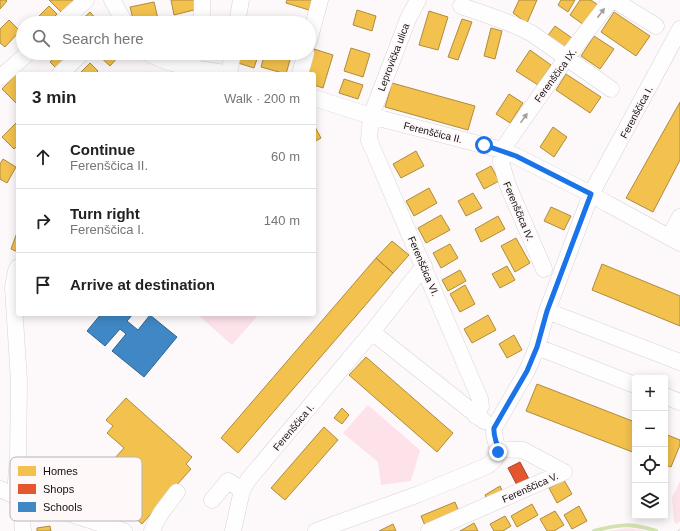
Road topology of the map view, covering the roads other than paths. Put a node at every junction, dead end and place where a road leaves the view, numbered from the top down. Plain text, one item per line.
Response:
1 (86, 0) edge
2 (112, 0) edge
3 (202, 0) edge
4 (241, 0) edge
5 (320, 0) edge
6 (418, 0) edge
7 (610, 0) edge
8 (614, 0) edge
9 (461, 6) dead end
10 (69, 16) edge
11 (119, 16) edge
12 (201, 16) edge
13 (238, 16) edge
14 (316, 16) edge
15 (656, 26) dead end
16 (680, 29) edge
17 (567, 57) junction
18 (20, 60) edge
19 (75, 60) edge
20 (162, 60) edge
21 (193, 60) edge
22 (232, 60) edge
23 (304, 60) edge
24 (62, 72) edge
25 (225, 72) edge
26 (230, 72) edge
27 (301, 72) edge
28 (0, 78) edge
29 (611, 89) dead end
30 (316, 99) edge
31 (371, 116) junction
32 (502, 150) junction
33 (591, 194) junction
34 (680, 217) edge
35 (675, 240) edge
36 (424, 266) junction
37 (544, 269) dead end
38 (16, 271) edge
39 (547, 311) junction
40 (372, 332) junction
41 (537, 347) junction
42 (680, 362) edge
43 (632, 384) edge
44 (668, 397) edge
45 (680, 402) edge
46 (476, 416) junction
47 (494, 428) junction
48 (498, 449) junction
49 (18, 457) edge
50 (0, 489) edge
51 (242, 490) junction
52 (177, 492) dead end
53 (10, 493) edge
54 (212, 500) dead end
55 (22, 521) edge
56 (93, 521) edge
57 (23, 531) edge
58 (124, 531) edge
59 (152, 531) edge
60 (233, 531) edge
61 (316, 531) edge
62 (429, 531) edge

1 - 10 street
2 - 11 street
3 - 12 street
4 - 13 street
5 - 14 street
6 - 31 street, Leprovička ulica
17 -> 7 street, Ferenščica IX.
8 - 15 street
9 - 17 street
16 - 33 street, Ferenščica I.
17 - 29 street
32 -> 17 street, Ferenščica IX.
18 - 28 street
19 - 24 street
20 - 21 street
21 - 25 street
22 - 26 street
23 - 27 street
30 - 31 street, Ferenščica II.
31 - 32 street, Ferenščica II.
31 - 36 street, Ferenščica VI.
32 - 33 street, Ferenščica II.
32 - 37 street, Ferenščica IV.
33 - 35 street
33 - 39 street, Ferenščica I.
34 - 35 street
36 - 40 street, Ferenščica I.
36 - 46 street, Ferenščica VI.
38 - 49 street
39 - 41 street, Ferenščica I.
39 - 42 street
40 - 46 street
40 - 51 street, Ferenščica I.
41 - 43 street
41 - 47 street, Ferenščica I.
44 - 45 street
46 - 47 street
47 - 48 street
48 - 61 street
48 - 62 street, Ferenščica V.
50 - 53 street
51 - 54 street
51 - 60 street, Ferenščica I.
52 - 59 street
55 - 57 street
56 - 58 street

